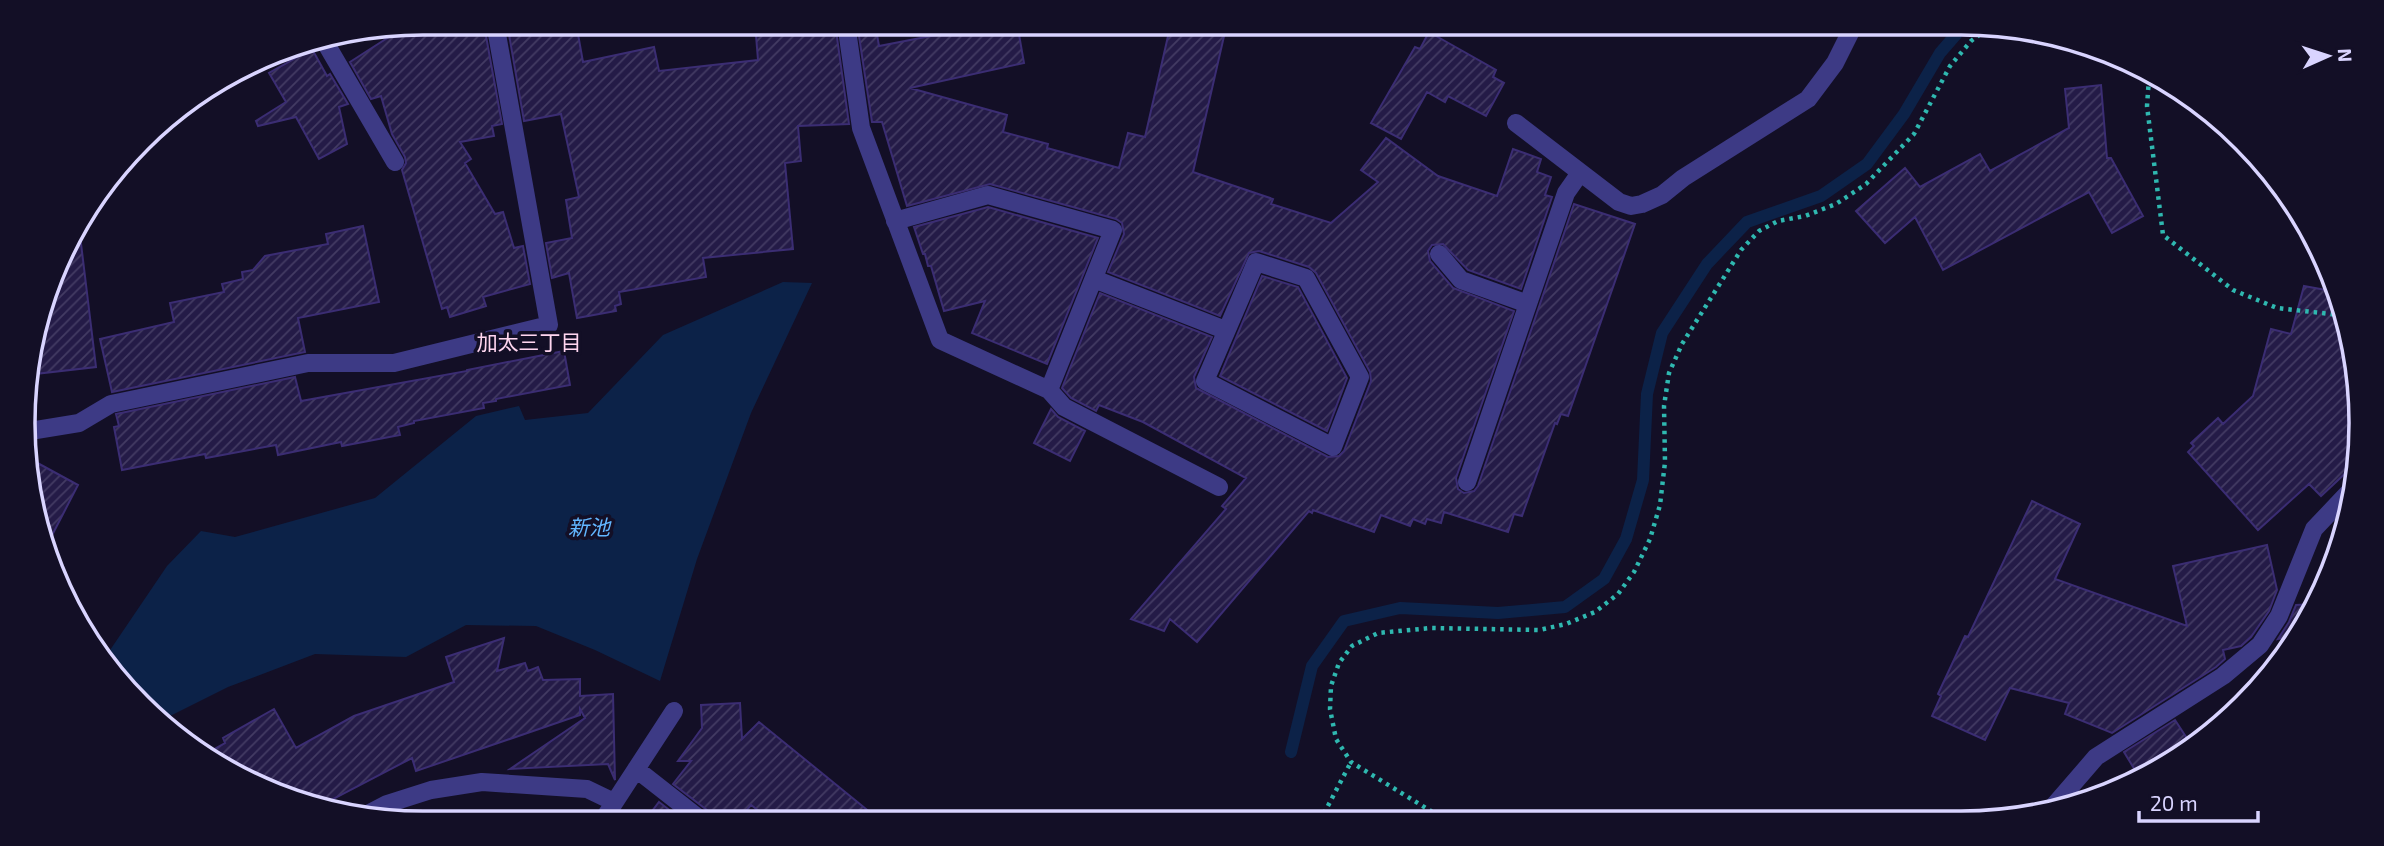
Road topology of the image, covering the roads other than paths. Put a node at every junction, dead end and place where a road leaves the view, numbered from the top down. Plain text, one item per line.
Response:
1 (497, 35) edge
2 (848, 35) edge
3 (1849, 35) edge
4 (328, 47) edge
5 (1516, 122) dead end
6 (395, 162) dead end
7 (1580, 173) junction
8 (895, 220) junction
9 (1439, 254) dead end
10 (1094, 279) junction
11 (1528, 303) junction
12 (1225, 330) junction
13 (1049, 390) junction
14 (35, 430) edge
15 (1467, 482) dead end
16 (1219, 486) dead end
17 (2342, 500) edge
18 (674, 711) dead end
19 (636, 769) junction
20 (2061, 798) edge
21 (614, 802) junction
22 (378, 808) edge
23 (608, 811) edge
24 (690, 811) edge

1 - 14 street
2 - 8 street
3 - 7 street
4 - 6 street
5 - 7 street
7 - 11 street
8 - 10 street
8 - 13 street
9 - 11 street
10 - 12 street
10 - 13 street
11 - 15 street
12 - 12 street
13 - 16 street
17 - 20 street
18 - 19 street
19 - 21 street
19 - 24 street
21 - 22 street
21 - 23 street

